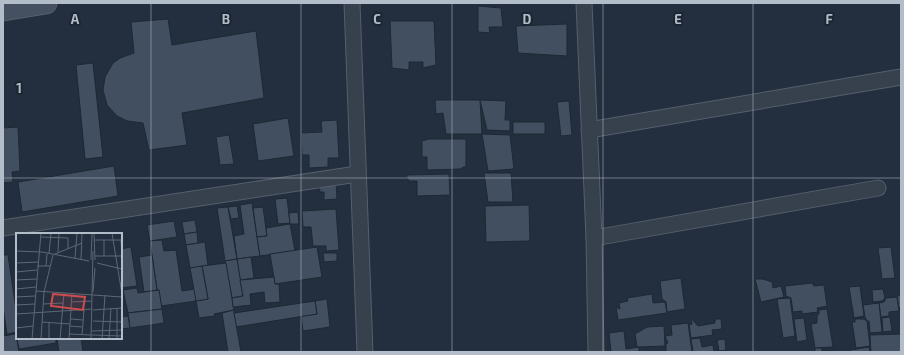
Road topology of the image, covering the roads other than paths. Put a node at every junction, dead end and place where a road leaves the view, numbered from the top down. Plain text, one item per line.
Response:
1 (46, 3) edge
2 (352, 3) edge
3 (584, 3) edge
4 (3, 10) edge
5 (901, 77) edge
6 (589, 130) junction
7 (357, 174) junction
8 (878, 188) dead end
9 (3, 222) edge
10 (3, 228) edge
11 (594, 238) junction
12 (365, 352) edge
13 (596, 352) edge

1 - 4 street
2 - 7 street
3 - 6 street
5 - 6 street
6 - 11 street
7 - 10 street
7 - 12 street
8 - 11 street
9 - 10 street
11 - 13 street

